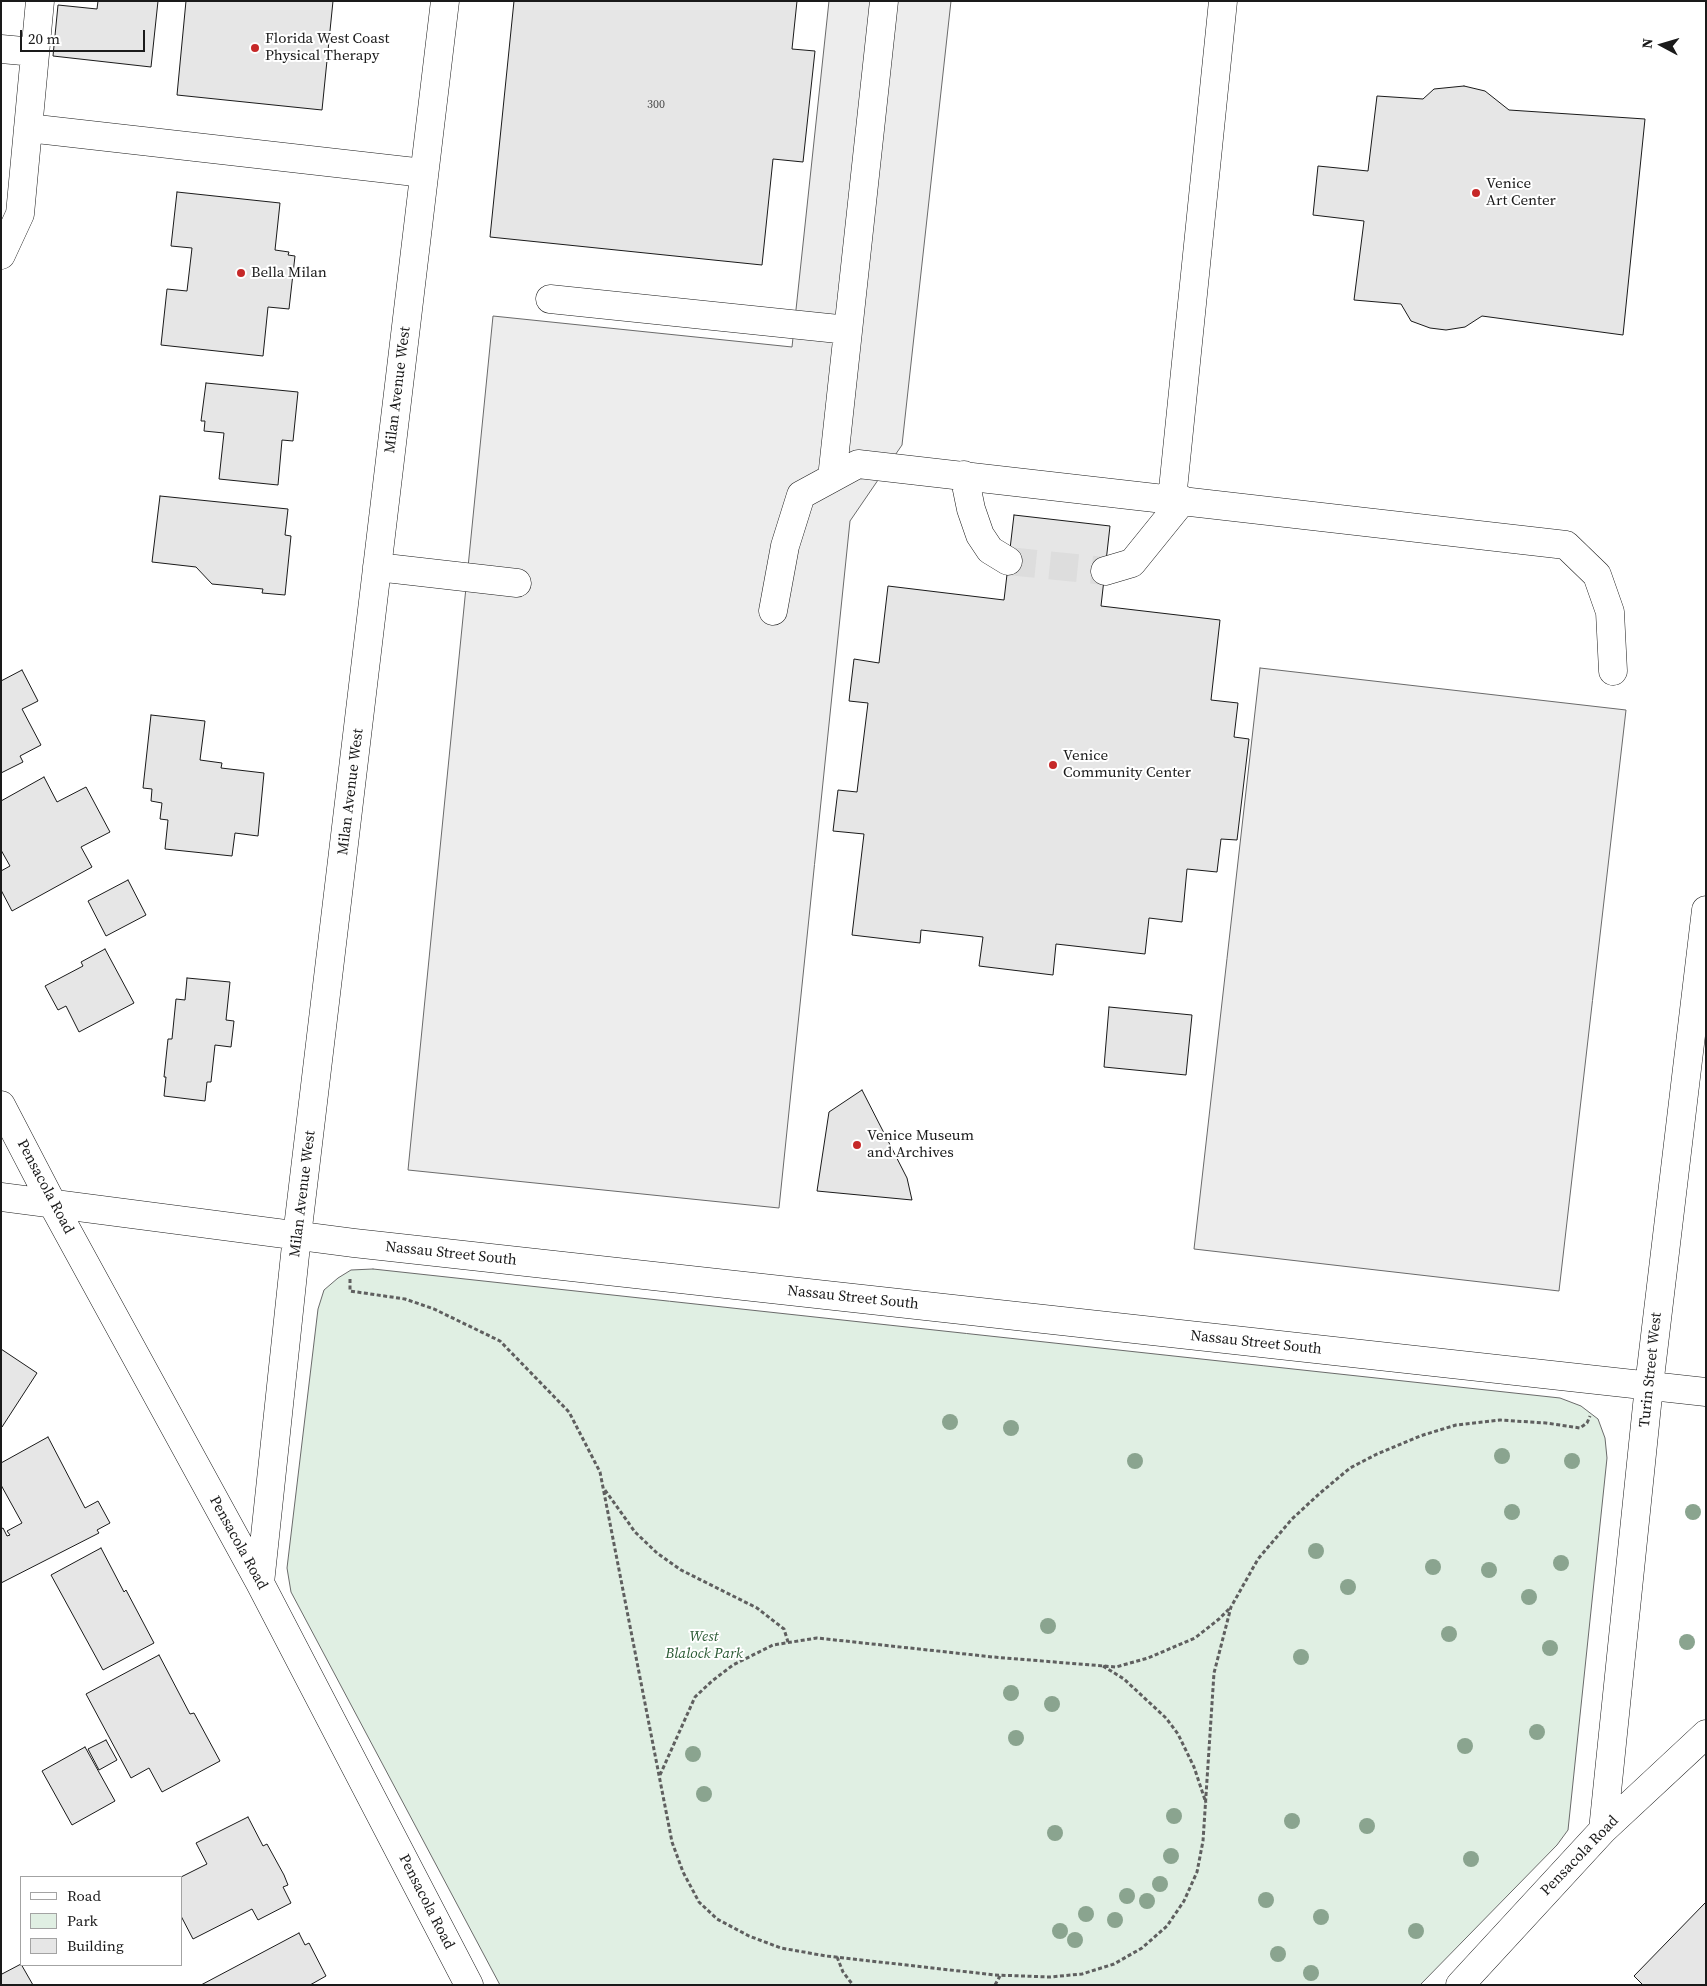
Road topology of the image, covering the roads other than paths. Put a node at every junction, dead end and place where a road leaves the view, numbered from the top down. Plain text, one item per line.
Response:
1 (40, 1) edge
2 (445, 1) edge
3 (884, 1) edge
4 (1223, 1) edge
5 (1, 49) edge
6 (34, 52) junction
7 (28, 128) junction
8 (424, 173) junction
9 (1, 256) edge
10 (550, 299) dead end
11 (848, 330) junction
12 (964, 475) junction
13 (832, 478) junction
14 (1177, 500) junction
15 (1008, 561) tunnel mouth
16 (378, 567) junction
17 (1105, 571) tunnel mouth
18 (517, 582) dead end
19 (773, 611) dead end
20 (1613, 671) dead end
21 (1706, 910) edge
22 (1, 1105) edge
23 (1, 1197) edge
24 (52, 1203) junction
25 (297, 1236) junction
26 (1649, 1386) junction
27 (1706, 1392) edge
28 (260, 1583) junction
29 (1706, 1734) edge
30 (1603, 1830) junction
31 (469, 1985) edge
32 (1460, 1985) edge

1 - 6 street
2 - 8 street, Milan Avenue West
3 - 11 street
4 - 14 street
5 - 6 street
6 - 7 street
7 - 8 street
7 - 9 street
8 - 16 street, Milan Avenue West
10 - 11 street
11 - 13 street
12 - 13 street
12 - 14 street
12 - 15 street
13 - 19 street
14 - 17 street
14 - 20 street
16 - 18 street
16 - 25 street, Milan Avenue West
21 - 26 street, Turin Street West
22 - 24 street, Pensacola Road
23 - 24 street, Nassau Street South
24 - 25 street, Nassau Street South
24 - 28 street, Pensacola Road
25 - 26 street, Nassau Street South
25 - 28 street, Milan Avenue West
26 - 27 street, Nassau Street South
26 - 30 street, Turin Street West
28 - 31 street, Pensacola Road
29 - 30 street, Pensacola Road
30 - 32 street, Pensacola Road

